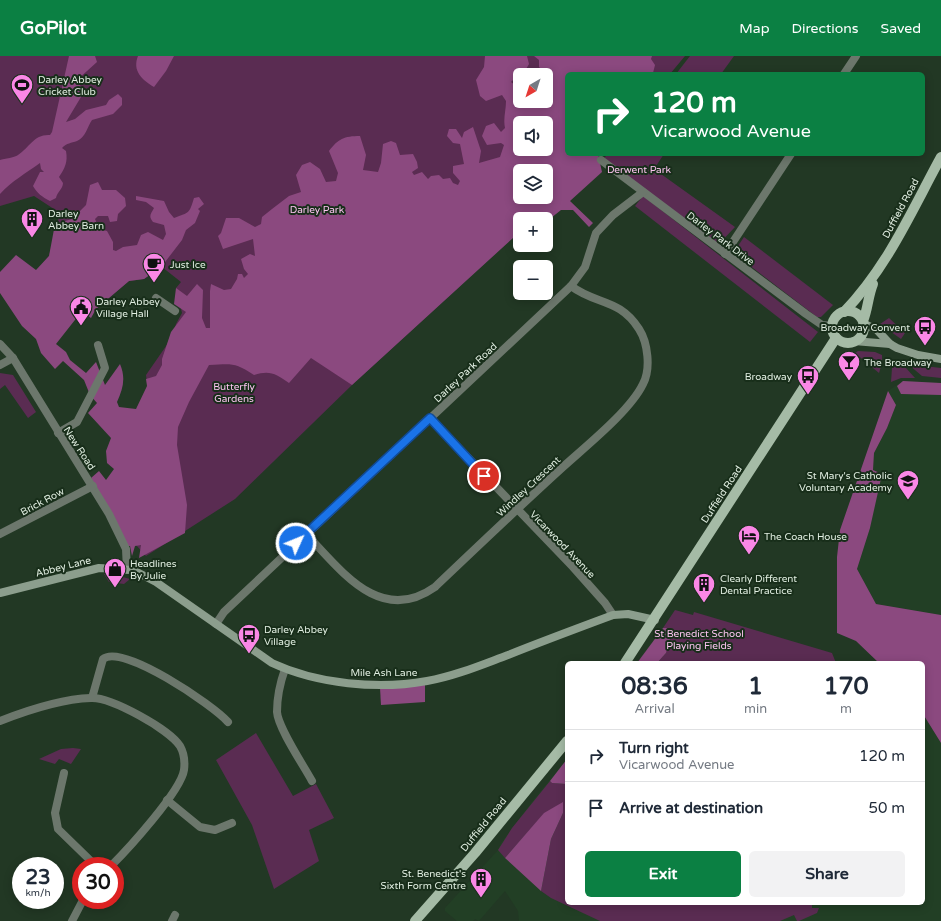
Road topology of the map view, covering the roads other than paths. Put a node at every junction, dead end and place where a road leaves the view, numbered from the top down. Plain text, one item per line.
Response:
1 (856, 56) edge
2 (845, 72) edge
3 (790, 156) edge
4 (941, 157) edge
5 (601, 160) dead end
6 (643, 192) junction
7 (725, 254) junction
8 (880, 269) junction
9 (571, 286) junction
10 (156, 298) dead end
11 (175, 311) dead end
12 (844, 312) junction
13 (863, 322) junction
14 (832, 326) junction
15 (836, 338) junction
16 (854, 341) junction
17 (0, 344) edge
18 (890, 344) junction
19 (98, 345) dead end
20 (13, 358) junction
21 (941, 360) edge
22 (0, 365) edge
23 (430, 418) junction
24 (58, 434) junction
25 (93, 486) junction
26 (516, 510) junction
27 (0, 534) edge
28 (306, 534) junction
29 (130, 570) junction
30 (0, 593) edge
31 (613, 616) junction
32 (655, 620) junction
33 (216, 624) junction
34 (626, 661) edge
35 (285, 669) junction
36 (92, 698) junction
37 (0, 722) edge
38 (228, 722) dead end
39 (565, 742) edge
40 (64, 773) dead end
41 (312, 781) dead end
42 (167, 800) junction
43 (232, 823) dead end
44 (87, 857) edge
45 (119, 857) edge
46 (78, 909) edge
47 (72, 921) edge
48 (416, 921) edge

1 - 2 street
3 - 7 street
4 - 8 main road, Duffield Road
5 - 6 street, Darley Park Drive
6 - 7 street, Darley Park Drive
6 - 9 street, Darley Park Road
7 - 14 street, Darley Park Drive
8 - 12 main road, Duffield Road
8 - 13 main road, Duffield Road
9 - 23 street, Darley Park Road
9 - 26 street, Windley Crescent
10 - 11 street
12 - 13 main road
12 - 14 main road
13 - 16 main road
13 - 18 street
14 - 15 main road
15 - 16 main road
15 - 32 main road, Duffield Road
16 - 18 street
17 - 20 street, New Road
18 - 21 street
19 - 24 street
20 - 22 street
20 - 24 street, New Road
23 - 26 street, Vicarwood Avenue
23 - 28 street, Darley Park Road
24 - 25 street, New Road
25 - 27 street, Brick Row
25 - 29 street, New Road
26 - 28 street, Windley Crescent
26 - 31 street, Vicarwood Avenue
28 - 33 street, Darley Park Road
29 - 30 street, Abbey Lane
29 - 33 street, Mile Ash Lane
31 - 32 street, Mile Ash Lane
31 - 35 street, Mile Ash Lane
32 - 34 main road, Duffield Road
33 - 35 street, Mile Ash Lane
35 - 41 street
36 - 37 street
36 - 38 street
36 - 42 street
39 - 48 main road, Duffield Road
40 - 44 street
42 - 43 street
42 - 45 street
46 - 47 street

